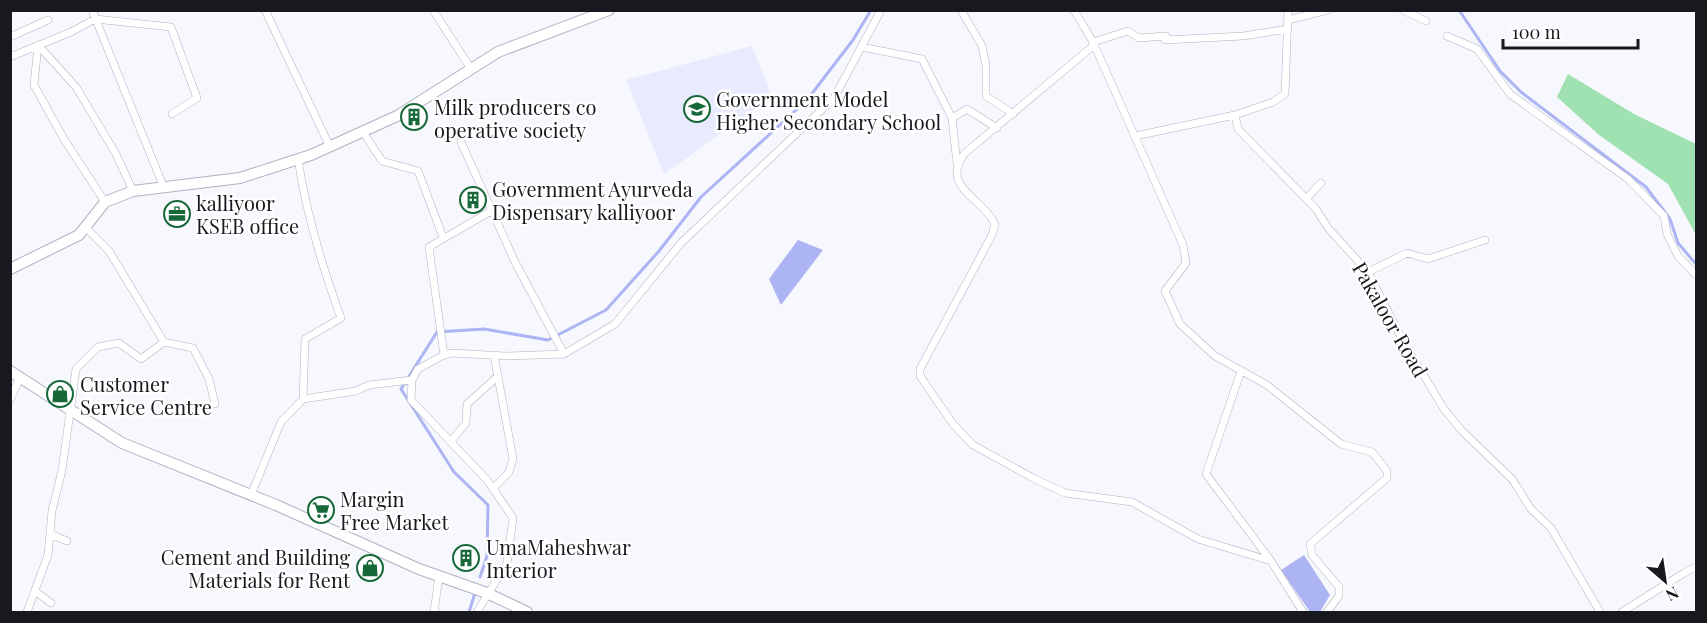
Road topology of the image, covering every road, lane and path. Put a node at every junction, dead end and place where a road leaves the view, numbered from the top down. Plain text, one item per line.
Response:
1 (92, 10) edge
2 (265, 10) edge
3 (433, 10) edge
4 (609, 10) edge
5 (881, 10) edge
6 (961, 10) edge
7 (1074, 10) edge
8 (1288, 10) edge
9 (1328, 10) edge
10 (1403, 10) edge
11 (95, 19) junction
12 (48, 20) dead end
13 (1288, 20) junction
14 (1426, 21) dead end
15 (1288, 28) junction
16 (1447, 36) dead end
17 (10, 37) edge
18 (1093, 42) junction
19 (38, 45) junction
20 (862, 47) junction
21 (10, 57) edge
22 (471, 69) junction
23 (172, 114) dead end
24 (1013, 114) junction
25 (1235, 115) junction
26 (952, 118) junction
27 (997, 128) junction
28 (363, 132) junction
29 (1135, 136) junction
30 (461, 142) dead end
31 (330, 147) junction
32 (298, 159) junction
33 (957, 164) junction
34 (1321, 183) dead end
35 (164, 188) junction
36 (133, 191) junction
37 (1306, 199) junction
38 (105, 202) junction
39 (490, 211) junction
40 (85, 227) junction
41 (443, 237) junction
42 (1485, 240) dead end
43 (10, 269) edge
44 (1368, 272) junction
45 (1696, 275) edge
46 (164, 342) junction
47 (564, 354) junction
48 (444, 356) junction
49 (494, 356) junction
50 (1241, 370) junction
51 (10, 371) edge
52 (20, 377) junction
53 (497, 377) junction
54 (412, 380) junction
55 (303, 399) junction
56 (10, 400) edge
57 (215, 404) dead end
58 (68, 408) junction
59 (452, 440) junction
60 (493, 489) junction
61 (251, 495) junction
62 (50, 534) junction
63 (67, 541) dead end
64 (1271, 561) junction
65 (1696, 567) edge
66 (439, 576) junction
67 (35, 591) junction
68 (487, 593) junction
69 (51, 603) dead end
70 (27, 612) edge
71 (434, 612) edge
72 (477, 612) edge
73 (527, 612) edge
74 (1303, 612) edge
75 (1327, 612) edge
76 (1600, 612) edge
77 (1622, 612) edge

1 - 11 street
2 - 31 street
3 - 22 street
4 - 22 main road
5 - 20 street
6 - 24 street
7 - 18 street
8 - 13 street
9 - 13 street
10 - 14 street
11 - 19 street
11 - 23 street
11 - 35 street
12 - 17 street
13 - 15 street
15 - 18 street
15 - 25 street
16 - 45 street
18 - 24 street
18 - 29 street
19 - 21 street
19 - 36 street
19 - 38 street
20 - 26 street
20 - 47 street
22 - 28 main road
24 - 27 street
25 - 29 street
25 - 37 street, Pakaloor Road
26 - 27 street
26 - 33 street
27 - 33 street
28 - 31 main road
28 - 41 street
29 - 50 street
30 - 39 street
31 - 32 main road
32 - 35 main road
32 - 55 street
33 - 64 street
34 - 37 street
35 - 36 main road
36 - 38 main road
37 - 44 street, Pakaloor Road
38 - 40 main road
39 - 41 street
39 - 47 street
40 - 43 main road
40 - 46 street
41 - 48 street
42 - 44 street
44 - 76 street, Pakaloor Road
46 - 57 street
46 - 58 street
47 - 49 street
48 - 49 street
48 - 54 street
49 - 53 street
50 - 64 street
50 - 75 street
51 - 52 main road
52 - 56 street
52 - 58 main road
53 - 59 street
53 - 60 street
54 - 55 street
54 - 59 street
55 - 61 street
58 - 61 main road
58 - 62 street
59 - 60 street
60 - 68 street
61 - 66 main road
62 - 63 street
62 - 67 street
64 - 74 street
65 - 77 street
66 - 68 main road
66 - 71 street
67 - 69 street
67 - 70 street
68 - 72 street
68 - 73 main road

